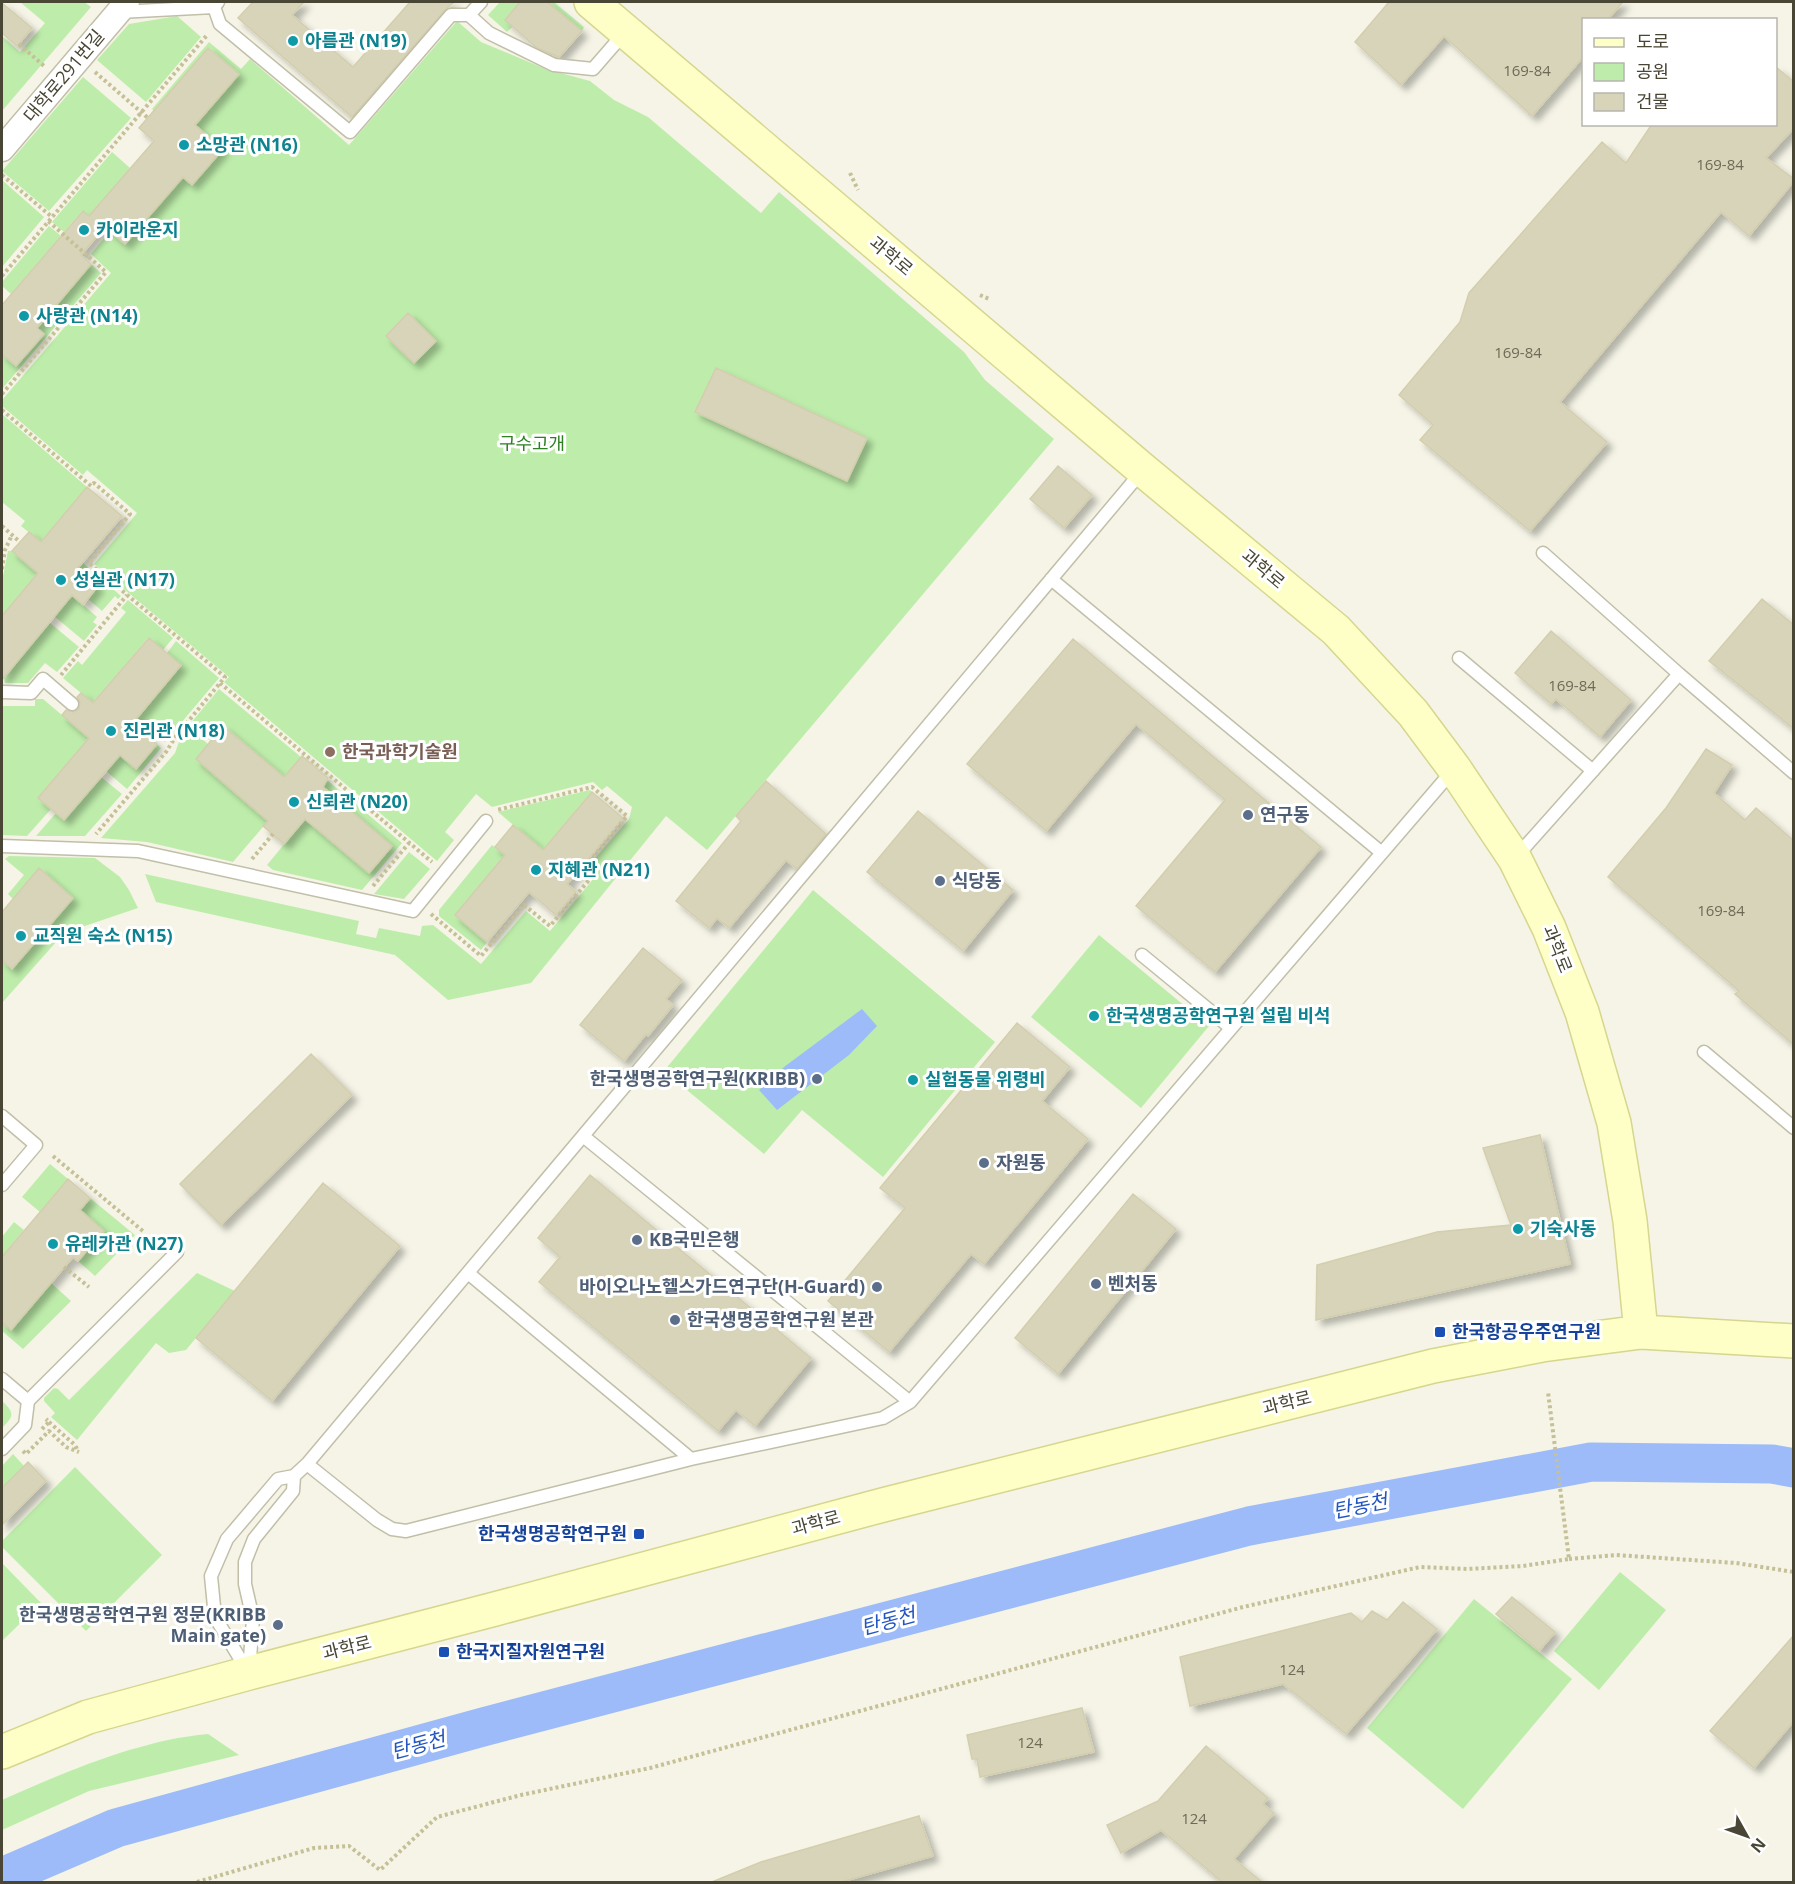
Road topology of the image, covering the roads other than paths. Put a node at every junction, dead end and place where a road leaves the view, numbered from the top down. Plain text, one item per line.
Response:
1 (481, 2) edge
2 (591, 2) edge
3 (216, 4) edge
4 (122, 7) edge
5 (469, 15) junction
6 (626, 31) junction
7 (2, 150) edge
8 (1143, 470) junction
9 (1543, 554) dead end
10 (1051, 579) junction
11 (1459, 658) dead end
12 (1678, 674) junction
13 (2, 692) edge
14 (72, 704) dead end
15 (1454, 768) junction
16 (1593, 771) junction
17 (1794, 773) edge
18 (486, 821) road end
19 (2, 846) edge
20 (1382, 853) junction
21 (1515, 859) junction
22 (1142, 955) dead end
23 (1232, 1028) junction
24 (1704, 1052) dead end
25 (2, 1116) edge
26 (1794, 1128) edge
27 (583, 1136) junction
28 (2, 1185) edge
29 (177, 1252) dead end
30 (468, 1273) junction
31 (1641, 1332) junction
32 (1794, 1341) edge
33 (2, 1379) edge
34 (28, 1401) junction
35 (910, 1402) junction
36 (2, 1449) edge
37 (691, 1459) junction
38 (307, 1464) junction
39 (294, 1476) junction
40 (249, 1673) junction
41 (2, 1752) edge

1 - 5 lane
2 - 6 main road, 과학로
3 - 4 lane
3 - 5 lane
4 - 7 street, 대학로291번길
5 - 6 lane
6 - 8 main road, 과학로
8 - 10 lane
8 - 15 main road, 과학로
9 - 12 lane
10 - 20 lane
10 - 27 lane
11 - 16 lane
12 - 16 lane
12 - 17 lane
13 - 14 lane
15 - 20 lane
15 - 21 main road, 과학로
16 - 21 lane
18 - 19 lane
20 - 23 lane
21 - 31 main road, 과학로
22 - 23 lane
23 - 35 lane
24 - 26 lane
25 - 28 lane
27 - 30 lane
27 - 35 lane
29 - 34 lane
30 - 37 lane
30 - 38 lane
31 - 32 main road, 과학로
31 - 40 main road, 과학로
33 - 34 lane
34 - 36 lane
35 - 37 lane
37 - 38 lane
38 - 39 lane
39 - 40 lane
39 - 40 lane
40 - 41 main road, 과학로

